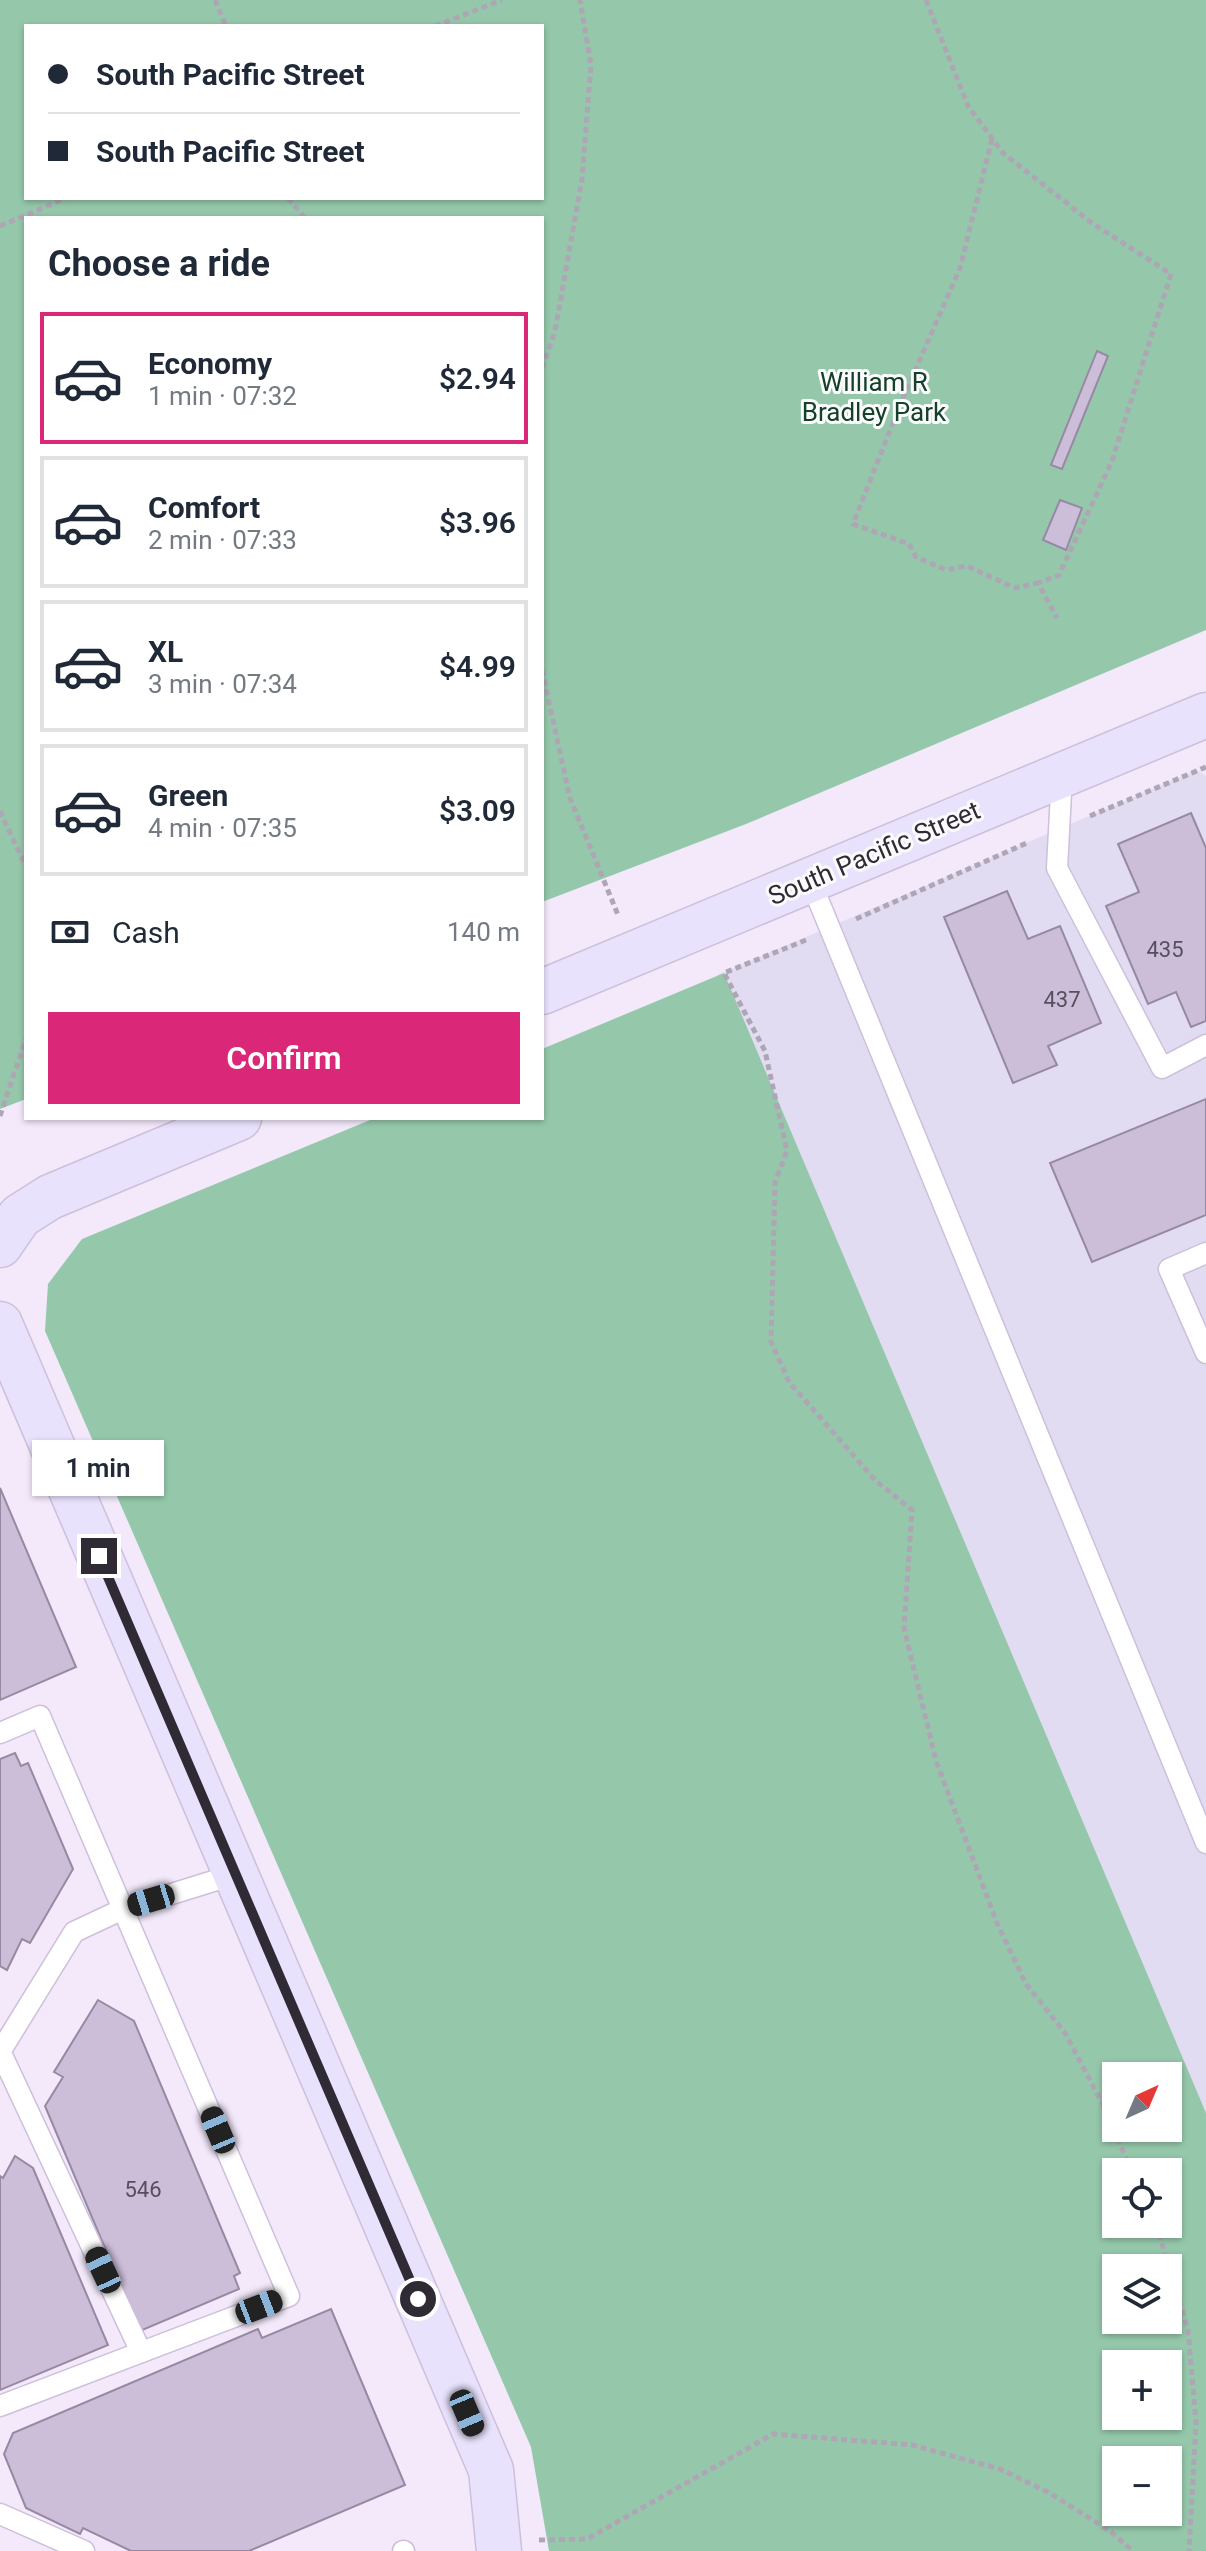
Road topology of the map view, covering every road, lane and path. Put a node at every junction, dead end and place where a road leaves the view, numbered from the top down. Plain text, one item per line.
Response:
1 (215, 0) edge
2 (502, 0) edge
3 (580, 0) edge
4 (926, 0) edge
5 (225, 24) edge
6 (440, 24) edge
7 (992, 139) junction
8 (61, 200) edge
9 (290, 200) edge
10 (303, 216) edge
11 (0, 226) edge
12 (544, 362) edge
13 (1038, 583) junction
14 (1057, 618) dead end
15 (544, 679) edge
16 (1206, 715) edge
17 (1206, 767) edge
18 (1062, 775) junction
19 (0, 811) edge
20 (1059, 829) junction
21 (24, 863) edge
22 (810, 880) junction
23 (830, 930) junction
24 (635, 953) junction
25 (544, 991) edge
26 (24, 1044) edge
27 (1206, 1045) edge
28 (0, 1116) edge
29 (234, 1120) edge
30 (0, 1245) edge
31 (1206, 1253) edge
32 (0, 1324) edge
33 (1206, 1353) edge
34 (0, 1733) edge
35 (1206, 1843) edge
36 (236, 1874) junction
37 (123, 1909) junction
38 (0, 2051) edge
39 (1126, 2158) edge
40 (1160, 2238) edge
41 (141, 2352) junction
42 (0, 2406) edge
43 (0, 2514) edge
44 (498, 2546) edge
45 (84, 2551) edge
46 (1133, 2551) edge
47 (1189, 2551) edge

1 - 5 path
2 - 6 path
3 - 12 path
4 - 7 path
7 - 13 path
7 - 13 path
8 - 11 path
9 - 10 path
13 - 14 path
15 - 24 path
16 - 18 street, South Pacific Street
17 - 20 path
18 - 20 lane
18 - 22 street, South Pacific Street
19 - 21 path
20 - 23 path
20 - 27 lane
22 - 23 lane
22 - 24 street, South Pacific Street
23 - 35 lane
23 - 39 path
24 - 25 street, South Pacific Street
26 - 28 path
29 - 30 street
31 - 33 lane
32 - 36 street
34 - 37 lane
36 - 37 lane
36 - 44 street
37 - 38 lane
37 - 41 lane
38 - 41 lane
40 - 47 path
41 - 42 lane
43 - 45 lane
44 - 46 path

